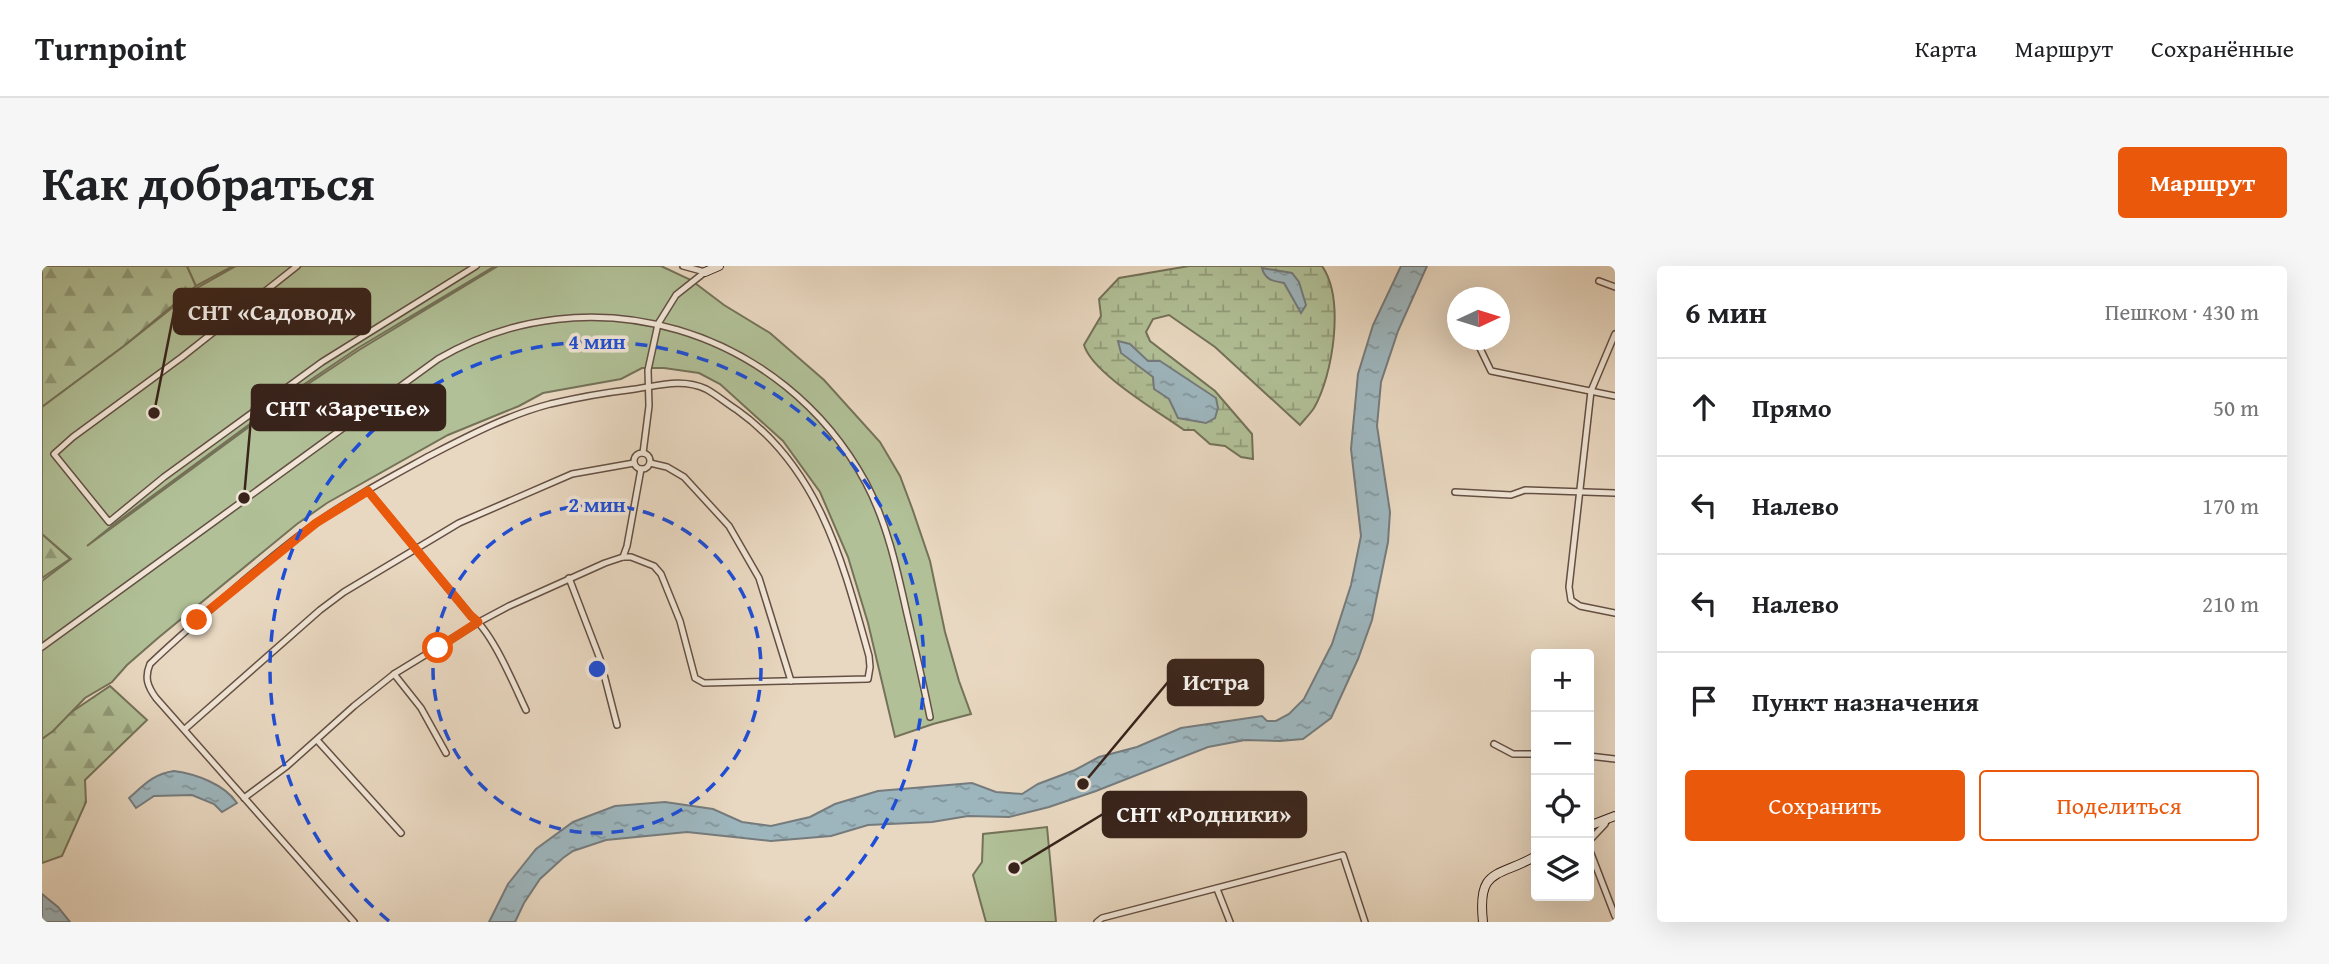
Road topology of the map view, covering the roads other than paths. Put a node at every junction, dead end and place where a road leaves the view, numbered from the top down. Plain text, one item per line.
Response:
1 (298, 266) edge
2 (477, 266) edge
3 (682, 266) edge
4 (719, 266) edge
5 (705, 272) junction
6 (1599, 281) dead end
7 (1615, 287) edge
8 (658, 324) junction
9 (1615, 334) edge
10 (1481, 350) edge
11 (650, 388) junction
12 (1591, 391) junction
13 (1615, 397) edge
14 (643, 453) junction
15 (634, 463) junction
16 (650, 463) junction
17 (641, 469) junction
18 (368, 491) junction
19 (1581, 491) junction
20 (1455, 492) dead end
21 (1615, 493) edge
22 (417, 550) junction
23 (623, 557) junction
24 (569, 579) junction
25 (1615, 613) edge
26 (478, 622) junction
27 (42, 648) edge
28 (394, 674) junction
29 (791, 681) junction
30 (526, 710) dead end
31 (930, 717) dead end
32 (617, 725) dead end
33 (186, 729) junction
34 (317, 740) junction
35 (1494, 744) dead end
36 (446, 753) dead end
37 (1531, 754) edge
38 (1594, 757) edge
39 (1615, 759) edge
40 (244, 797) junction
41 (1611, 817) edge
42 (1594, 824) edge
43 (401, 833) dead end
44 (1531, 858) edge
45 (1217, 889) junction
46 (1615, 916) edge
47 (354, 922) edge
48 (1097, 922) edge
49 (1230, 922) edge
50 (1365, 922) edge
51 (1483, 922) edge

1 - 2 street
3 - 5 street
4 - 5 street
5 - 8 street
6 - 7 street
8 - 11 street
8 - 27 street
8 - 31 street
9 - 12 street
10 - 12 street
11 - 14 street
11 - 18 street
11 - 29 street
12 - 13 street
12 - 19 street
14 - 15 street
14 - 16 street
15 - 17 street
15 - 22 street
16 - 17 street
16 - 29 street
17 - 23 street
18 - 22 street
18 - 33 street
19 - 20 street
19 - 21 street
19 - 25 street
22 - 26 street
22 - 33 street
23 - 24 street
23 - 29 street
24 - 26 street
24 - 32 street
26 - 28 street
26 - 30 street
28 - 34 street
28 - 36 street
33 - 40 street
34 - 40 street
34 - 43 street
35 - 37 street
38 - 39 street
40 - 47 street
41 - 42 street
41 - 46 street
44 - 51 street
45 - 48 street
45 - 49 street
45 - 50 street

